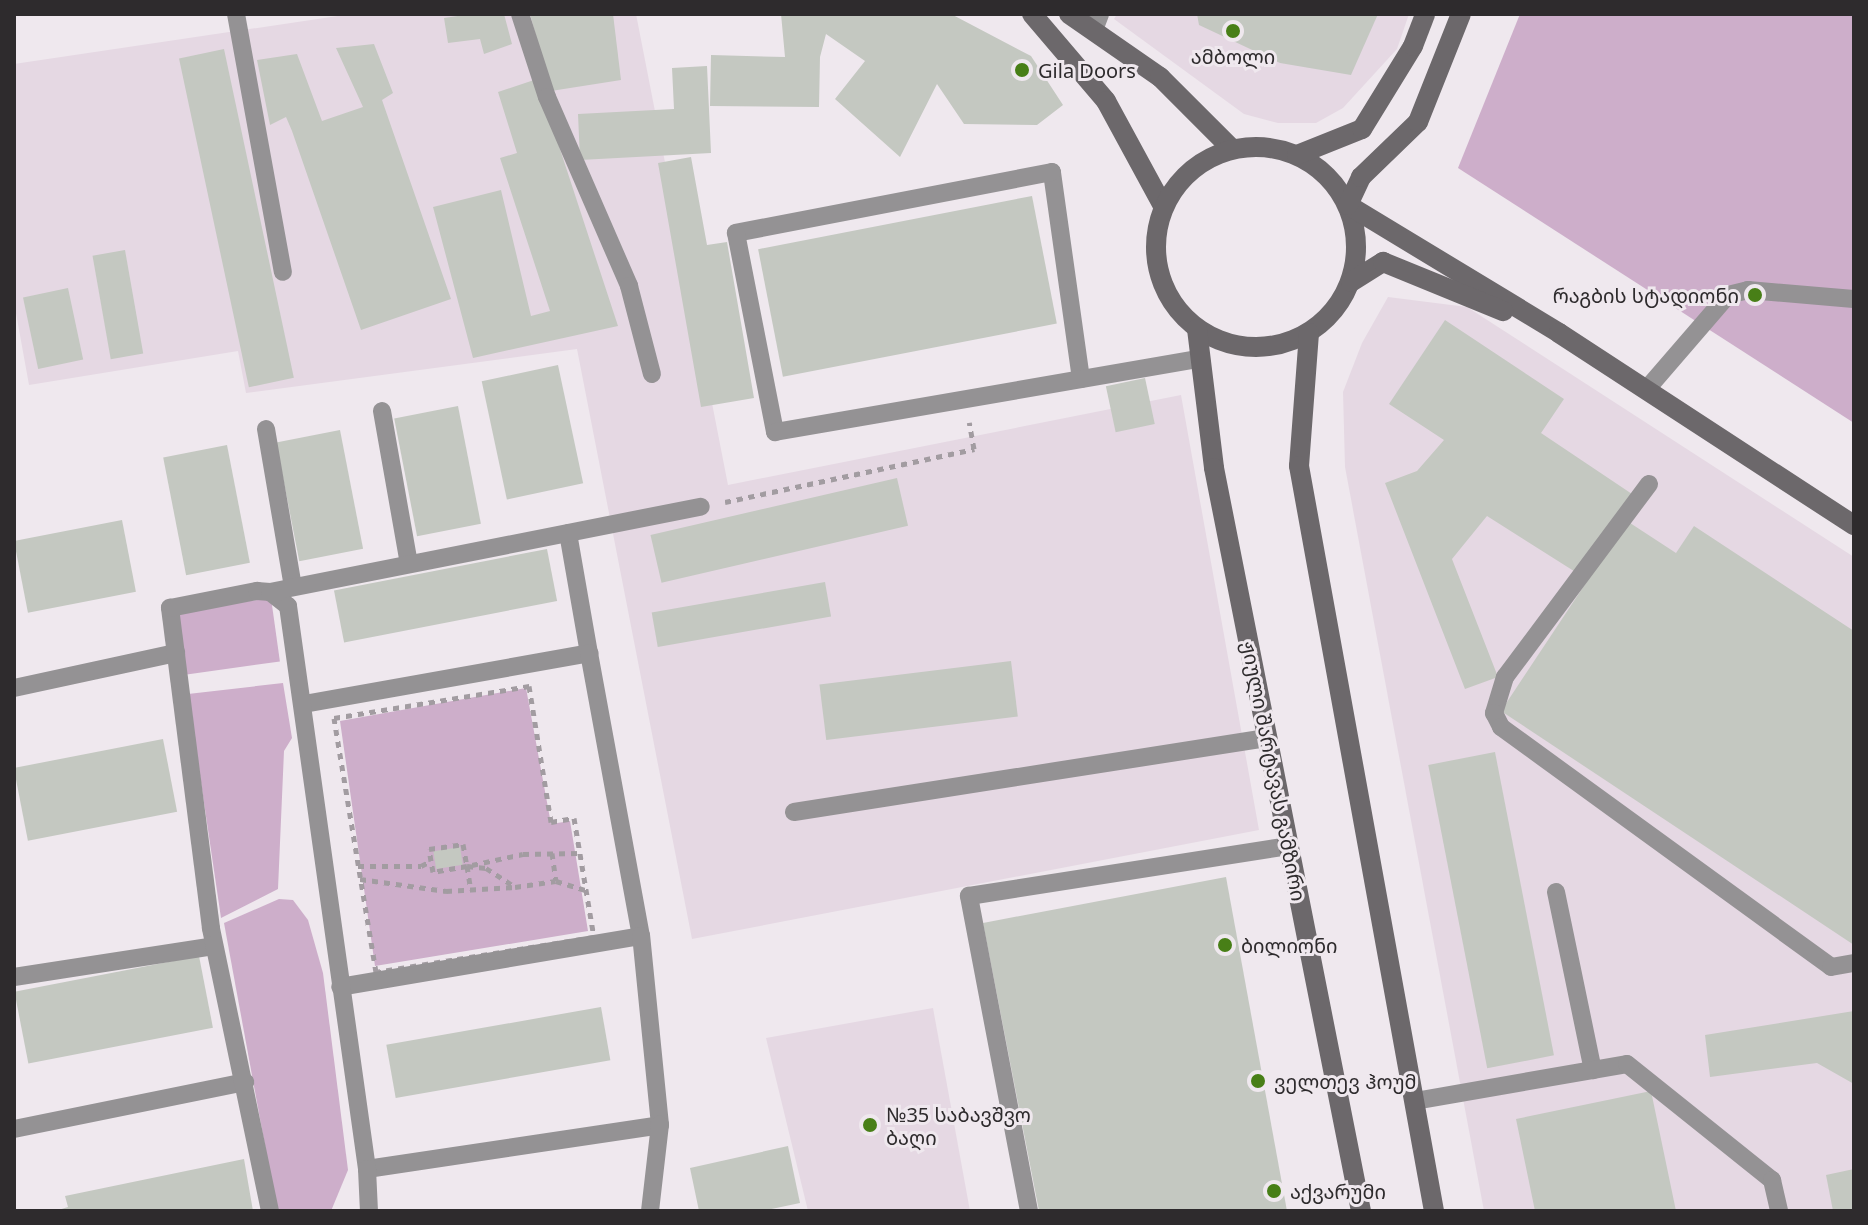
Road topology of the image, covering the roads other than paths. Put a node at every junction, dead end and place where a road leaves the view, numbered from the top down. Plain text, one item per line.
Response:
1 (236, 14) edge
2 (520, 14) edge
3 (1032, 14) edge
4 (1069, 14) edge
5 (1425, 14) edge
6 (1461, 14) edge
7 (1097, 22) edge
8 (1232, 149) junction
9 (1297, 155) junction
10 (1348, 205) junction
11 (1163, 206) junction
12 (283, 272) dead end
13 (1351, 282) junction
14 (1854, 299) edge
15 (1197, 329) junction
16 (1309, 333) junction
17 (1559, 333) junction
18 (1197, 359) junction
19 (652, 374) dead end
20 (1081, 379) junction
21 (1646, 390) junction
22 (382, 411) dead end
23 (266, 429) dead end
24 (1649, 484) dead end
25 (701, 507) road end
26 (1854, 525) edge
27 (568, 533) junction
28 (409, 564) junction
29 (293, 587) junction
30 (270, 592) junction
31 (176, 653) junction
32 (589, 653) junction
33 (14, 688) edge
34 (304, 704) junction
35 (1268, 738) junction
36 (794, 812) dead end
37 (1288, 846) junction
38 (1556, 892) dead end
39 (641, 936) junction
40 (214, 946) junction
41 (1854, 963) edge
42 (14, 977) edge
43 (340, 987) junction
44 (1593, 1070) junction
45 (245, 1082) junction
46 (1415, 1101) junction
47 (660, 1125) junction
48 (14, 1129) edge
49 (367, 1169) junction
50 (270, 1211) edge
51 (369, 1211) edge
52 (650, 1211) edge
53 (1029, 1211) edge
54 (1361, 1211) edge
55 (1434, 1211) edge
56 (1779, 1211) edge

1 - 12 lane
2 - 19 lane
3 - 11 main road
4 - 7 main road
5 - 9 main road
6 - 10 main road
7 - 8 main road
8 - 9 main road
8 - 11 main road
9 - 10 main road
10 - 13 main road
10 - 17 main road
11 - 15 main road
13 - 16 main road
13 - 17 main road
14 - 21 lane
15 - 16 main road
15 - 18 main road, ჟიული შარტავას გამზირი
16 - 46 main road
17 - 21 main road
18 - 20 lane
18 - 35 main road, ჟიული შარტავას გამზირი
20 - 20 lane
21 - 26 main road
22 - 28 lane
23 - 29 lane
24 - 41 lane
25 - 27 lane
27 - 28 lane
27 - 32 lane
28 - 29 lane
29 - 30 lane
30 - 31 lane
30 - 34 lane
31 - 33 lane
31 - 40 lane
32 - 34 lane
32 - 39 lane
34 - 43 lane
35 - 36 lane
35 - 37 main road, ჟიული შარტავას გამზირი
37 - 53 lane
37 - 54 main road, ჟიული შარტავას გამზირი
38 - 44 lane
39 - 43 lane
39 - 47 lane
40 - 42 lane
40 - 45 lane
43 - 49 lane
44 - 46 lane
44 - 56 lane
45 - 48 lane
45 - 50 lane
46 - 55 main road
47 - 49 lane
47 - 52 lane
49 - 51 lane

